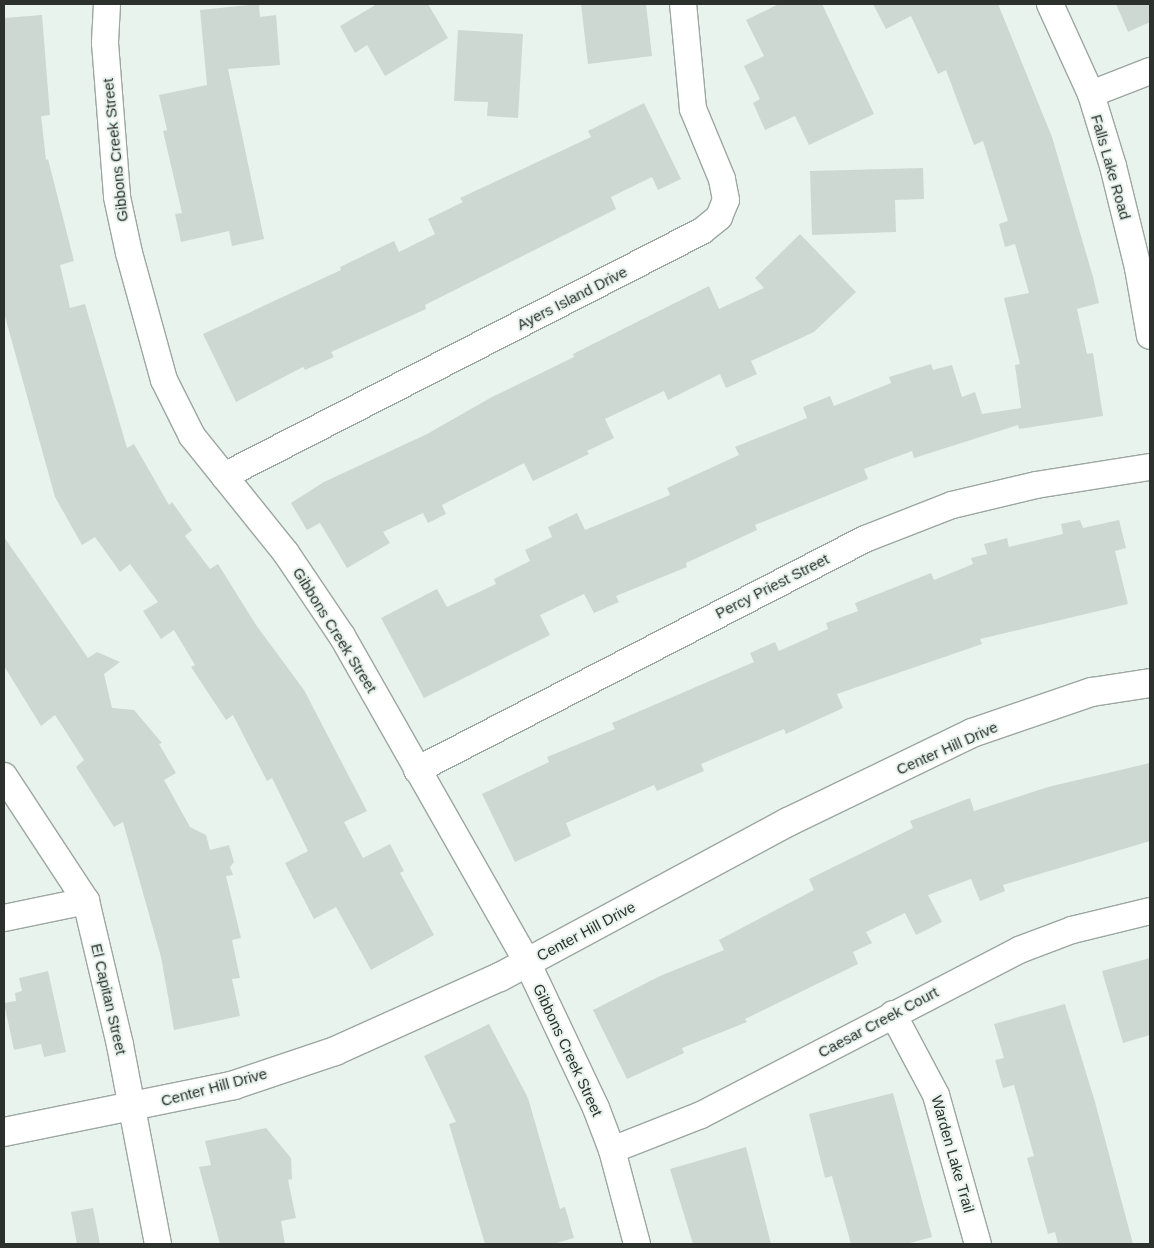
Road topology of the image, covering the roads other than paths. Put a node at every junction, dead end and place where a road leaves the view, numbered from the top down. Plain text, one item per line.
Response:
1 (107, 4) edge
2 (683, 4) edge
3 (1050, 4) edge
4 (1150, 71) edge
5 (1090, 94) junction
6 (1150, 336) edge
7 (1150, 467) edge
8 (224, 476) junction
9 (1150, 683) edge
10 (417, 770) junction
11 (4, 776) edge
12 (86, 901) junction
13 (1150, 911) edge
14 (4, 918) edge
15 (527, 962) junction
16 (893, 1014) junction
17 (133, 1107) junction
18 (4, 1132) edge
19 (612, 1150) junction
20 (158, 1244) edge
21 (636, 1244) edge
22 (978, 1244) edge

1 - 8 street, Gibbons Creek Street
2 - 8 street, Ayers Island Drive
3 - 5 street, Falls Lake Road
4 - 5 street
5 - 6 street, Falls Lake Road
7 - 10 street, Percy Priest Street
8 - 10 street, Gibbons Creek Street
9 - 15 street, Center Hill Drive
10 - 15 street, Gibbons Creek Street
11 - 12 street, El Capitan Street
12 - 14 street
12 - 17 street, El Capitan Street
13 - 16 street, Caesar Creek Court
15 - 17 street, Center Hill Drive
15 - 19 street, Gibbons Creek Street
16 - 19 street, Caesar Creek Court
16 - 22 street, Warden Lake Trail
17 - 18 street, Center Hill Drive
17 - 20 street, El Capitan Street
19 - 21 street, Gibbons Creek Street

